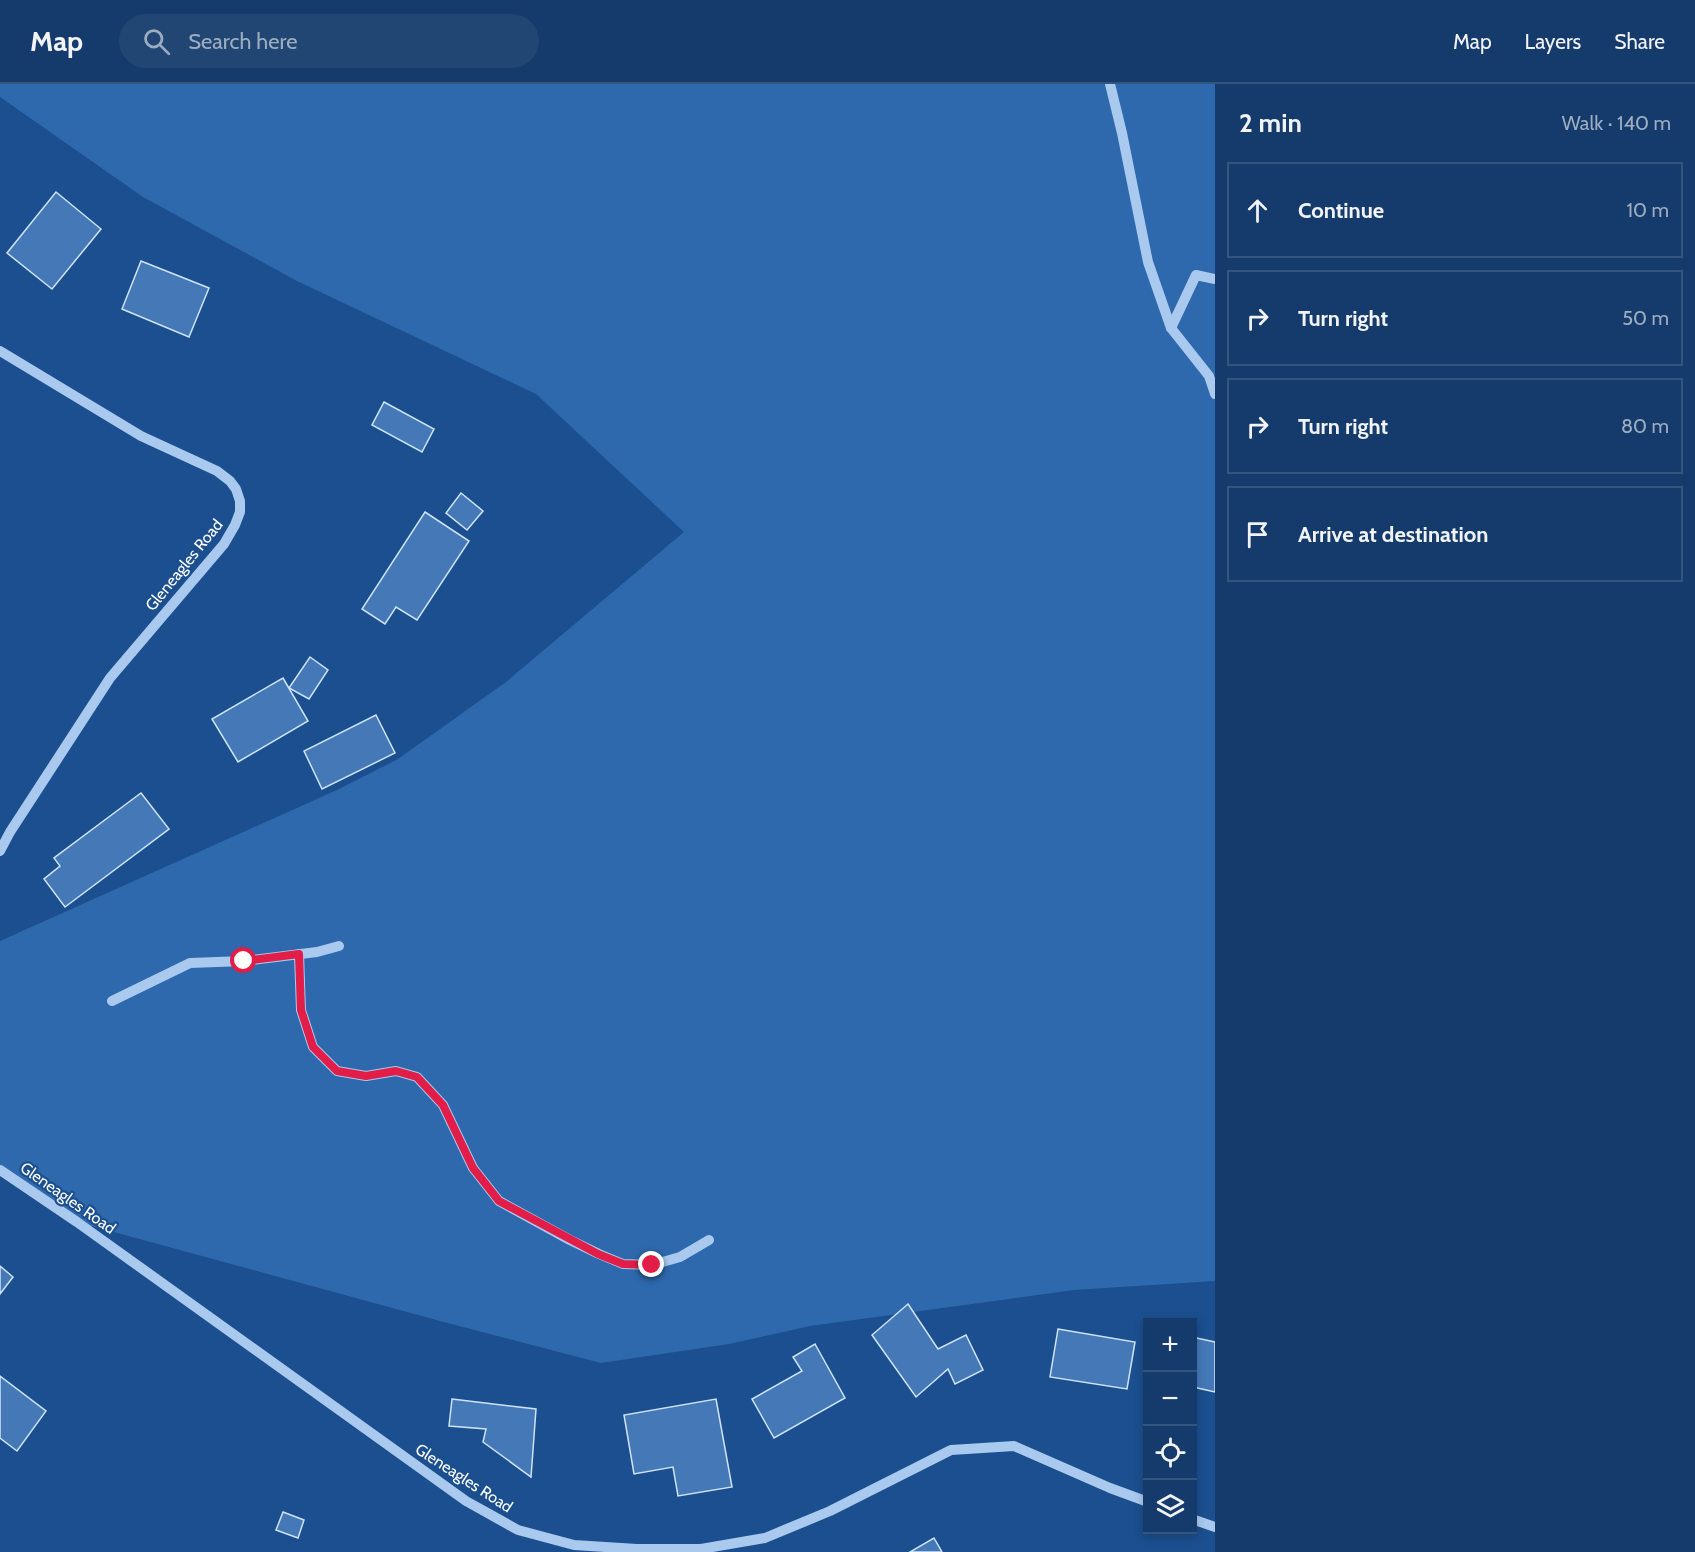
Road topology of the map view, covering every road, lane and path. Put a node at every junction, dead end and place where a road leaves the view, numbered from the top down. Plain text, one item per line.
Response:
1 (1110, 84) edge
2 (1215, 279) edge
3 (1172, 328) junction
4 (0, 351) edge
5 (1215, 394) edge
6 (0, 851) edge
7 (339, 946) dead end
8 (299, 954) junction
9 (112, 1001) dead end
10 (0, 1170) edge
11 (709, 1240) dead end
12 (1143, 1500) edge
13 (1197, 1521) edge
14 (1215, 1527) edge

1 - 3 street
2 - 3 street
3 - 5 street
4 - 6 street, Gleneagles Road
7 - 8 street
8 - 9 street
8 - 11 street
10 - 12 street, Gleneagles Road
13 - 14 street

